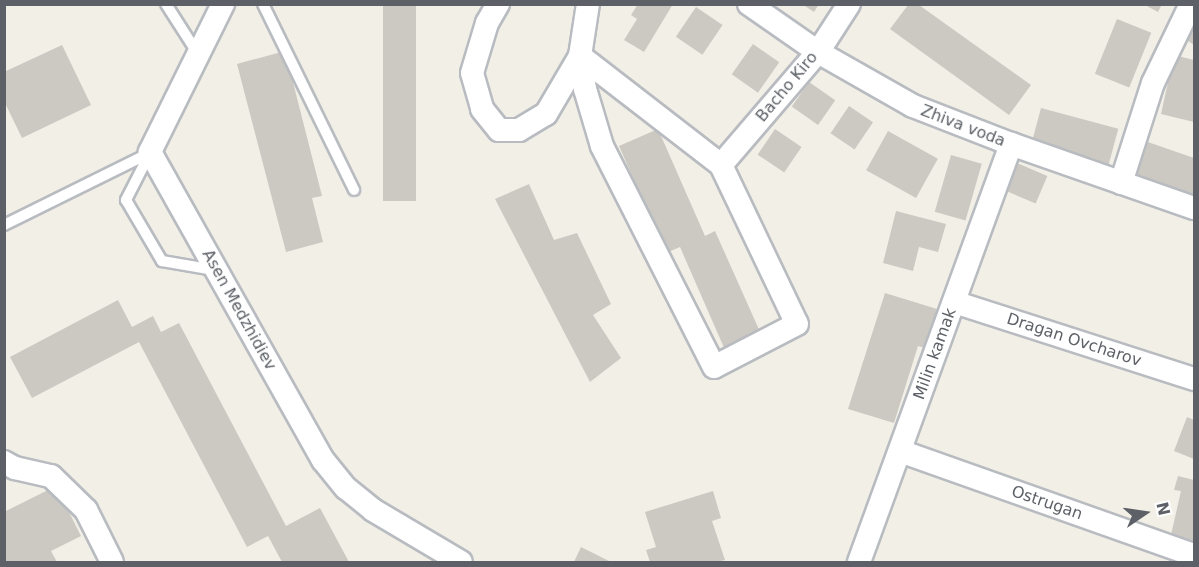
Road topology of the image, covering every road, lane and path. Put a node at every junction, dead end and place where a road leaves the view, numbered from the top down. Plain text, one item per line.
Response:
1 (166, 4) edge
2 (223, 4) edge
3 (262, 4) edge
4 (498, 4) edge
5 (588, 4) edge
6 (749, 4) edge
7 (849, 4) edge
8 (1191, 4) edge
9 (818, 51) junction
10 (199, 55) junction
11 (580, 56) junction
12 (1011, 144) junction
13 (150, 152) junction
14 (721, 165) junction
15 (1121, 183) junction
16 (354, 190) dead end
17 (1194, 208) edge
18 (4, 225) edge
19 (216, 271) junction
20 (954, 302) junction
21 (1194, 379) edge
22 (900, 451) junction
23 (4, 462) edge
24 (1194, 555) edge
25 (445, 559) edge
26 (112, 562) edge
27 (859, 562) edge

1 - 10 lane
2 - 10 street
3 - 16 lane
4 - 11 street
5 - 11 street
6 - 9 street, Zhiva voda
7 - 9 street, Bacho Kiro
8 - 15 street
9 - 12 street, Zhiva voda
9 - 14 street, Bacho Kiro
10 - 13 street
11 - 14 street
11 - 14 street
12 - 15 street, Zhiva voda
12 - 20 street, Milin kamak
13 - 18 lane
13 - 19 street, Asen Medzhidiev
13 - 19 lane
15 - 17 street, Zhiva voda
19 - 25 street, Asen Medzhidiev
20 - 21 street, Dragan Ovcharov
20 - 22 street, Milin kamak
22 - 24 street, Ostrugan
22 - 27 street, Milin kamak
23 - 26 street

